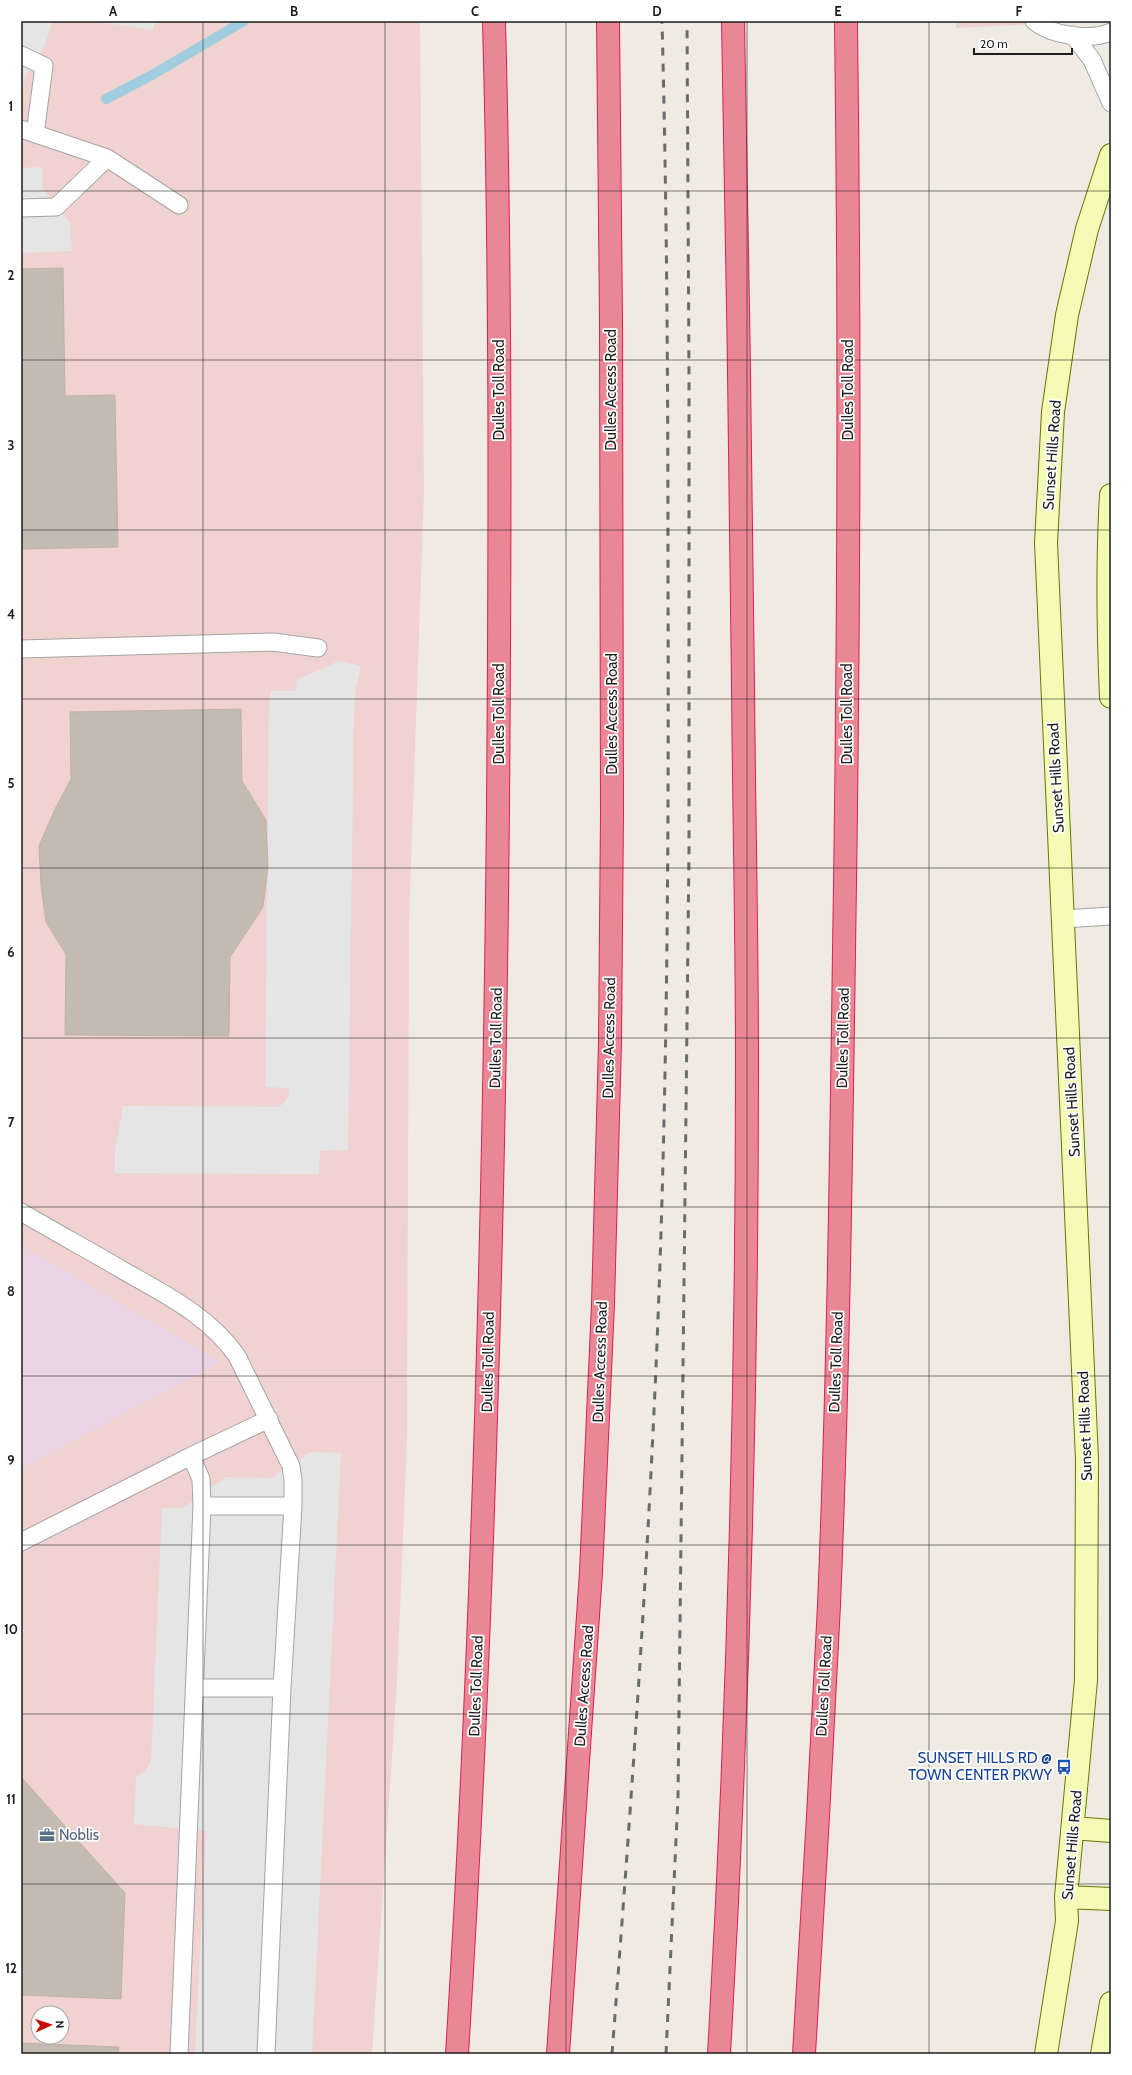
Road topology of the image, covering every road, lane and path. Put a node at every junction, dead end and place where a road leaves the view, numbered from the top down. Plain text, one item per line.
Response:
1 (494, 21) edge
2 (608, 21) edge
3 (733, 21) edge
4 (846, 21) edge
5 (857, 21) edge
6 (1034, 21) edge
7 (1111, 32) edge
8 (1073, 35) junction
9 (21, 55) edge
10 (847, 97) junction
11 (1111, 103) edge
12 (28, 132) edge
13 (1111, 155) edge
14 (107, 158) junction
15 (179, 205) dead end
16 (21, 208) edge
17 (1111, 495) edge
18 (1109, 605) edge
19 (318, 648) dead end
20 (21, 649) edge
21 (1111, 697) edge
22 (1111, 916) edge
23 (1063, 919) junction
24 (21, 1212) edge
25 (269, 1419) junction
26 (192, 1456) junction
27 (202, 1506) junction
28 (293, 1506) junction
29 (21, 1542) edge
30 (196, 1688) junction
31 (282, 1688) junction
32 (1074, 1828) junction
33 (1111, 1831) edge
34 (1066, 1897) junction
35 (1111, 1899) edge
36 (1111, 2003) edge
37 (179, 2054) edge
38 (266, 2054) edge
39 (457, 2054) edge
40 (558, 2054) edge
41 (719, 2054) edge
42 (804, 2054) edge
43 (1046, 2054) edge
44 (1102, 2054) edge

1 - 39 highway, Dulles Toll Road
2 - 40 highway, Dulles Access Road
3 - 41 highway
4 - 10 highway, Dulles Toll Road
5 - 10 highway
6 - 8 lane
7 - 8 lane
8 - 11 lane
9 - 12 lane
10 - 42 highway, Dulles Toll Road
12 - 14 lane
13 - 23 main road, Sunset Hills Road
14 - 15 lane
14 - 16 lane
17 - 18 main road
18 - 21 main road
19 - 20 lane
22 - 23 lane
23 - 32 main road, Sunset Hills Road
24 - 25 lane
25 - 26 lane
25 - 28 lane
26 - 27 lane
26 - 29 lane
27 - 28 lane
27 - 30 lane
28 - 31 lane
30 - 31 lane
30 - 37 lane
31 - 38 lane
32 - 33 main road
32 - 34 main road, Sunset Hills Road
34 - 35 main road
34 - 43 main road, Sunset Hills Road
36 - 44 main road

